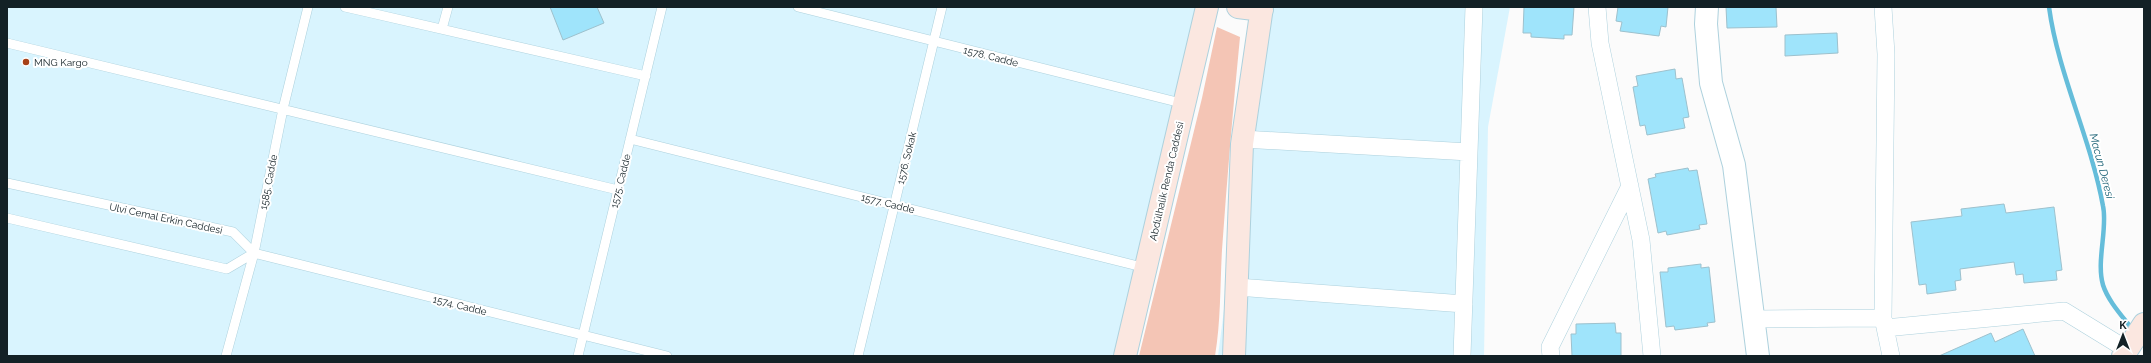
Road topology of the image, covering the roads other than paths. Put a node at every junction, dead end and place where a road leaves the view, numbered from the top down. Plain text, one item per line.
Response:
1 (308, 7) edge
2 (345, 7) edge
3 (448, 7) edge
4 (662, 7) edge
5 (798, 7) edge
6 (942, 7) edge
7 (1207, 7) edge
8 (1238, 7) edge
9 (1474, 7) edge
10 (1597, 7) edge
11 (1707, 7) edge
12 (1883, 7) edge
13 (1262, 8) edge
14 (442, 29) junction
15 (935, 41) junction
16 (7, 43) edge
17 (646, 76) junction
18 (1184, 104) junction
19 (283, 110) junction
20 (630, 139) junction
21 (1242, 139) junction
22 (1469, 152) junction
23 (7, 183) edge
24 (1630, 186) junction
25 (618, 190) junction
26 (895, 205) junction
27 (7, 218) edge
28 (254, 253) junction
29 (1146, 268) junction
30 (1237, 287) junction
31 (1464, 304) junction
32 (1754, 319) junction
33 (1884, 323) junction
34 (2144, 324) edge
35 (583, 336) junction
36 (2124, 353) edge
37 (226, 356) edge
38 (578, 356) edge
39 (667, 356) edge
40 (858, 356) edge
41 (1126, 356) edge
42 (1234, 356) edge
43 (1462, 356) edge
44 (1551, 356) edge
45 (1652, 356) edge
46 (1758, 356) edge
47 (1891, 356) edge

1 - 19 lane, 1585. Cadde
2 - 14 lane
3 - 14 lane
4 - 17 lane, 1575. Cadde
5 - 15 lane, 1578. Cadde
6 - 15 lane, 1576. Sokak
7 - 18 main road, Abdülhalik Renda Caddesi
8 - 13 main road
9 - 22 street
10 - 24 street
11 - 32 street
12 - 33 street
13 - 21 main road
14 - 17 lane
15 - 18 lane, 1578. Cadde
15 - 26 lane, 1576. Sokak
16 - 19 lane
17 - 20 lane, 1575. Cadde
18 - 29 main road, Abdülhalik Renda Caddesi
19 - 25 lane
19 - 28 lane, 1585. Cadde
20 - 25 lane, 1575. Cadde
20 - 26 lane, 1577. Cadde
21 - 22 street
21 - 30 main road
22 - 31 street
23 - 28 lane, Ulvi Cemal Erkin Caddesi
24 - 44 street
24 - 45 street
25 - 35 lane, 1575. Cadde
26 - 29 lane, 1577. Cadde
26 - 40 lane, 1576. Sokak
27 - 28 lane
28 - 35 lane, 1574. Cadde
28 - 37 lane, 1585. Cadde
29 - 41 main road, Abdülhalik Renda Caddesi
30 - 31 street
30 - 42 main road
31 - 43 street
32 - 33 street
32 - 46 street
33 - 36 street
33 - 47 street
34 - 36 main road
35 - 38 lane, 1575. Cadde
35 - 39 lane, 1574. Cadde

